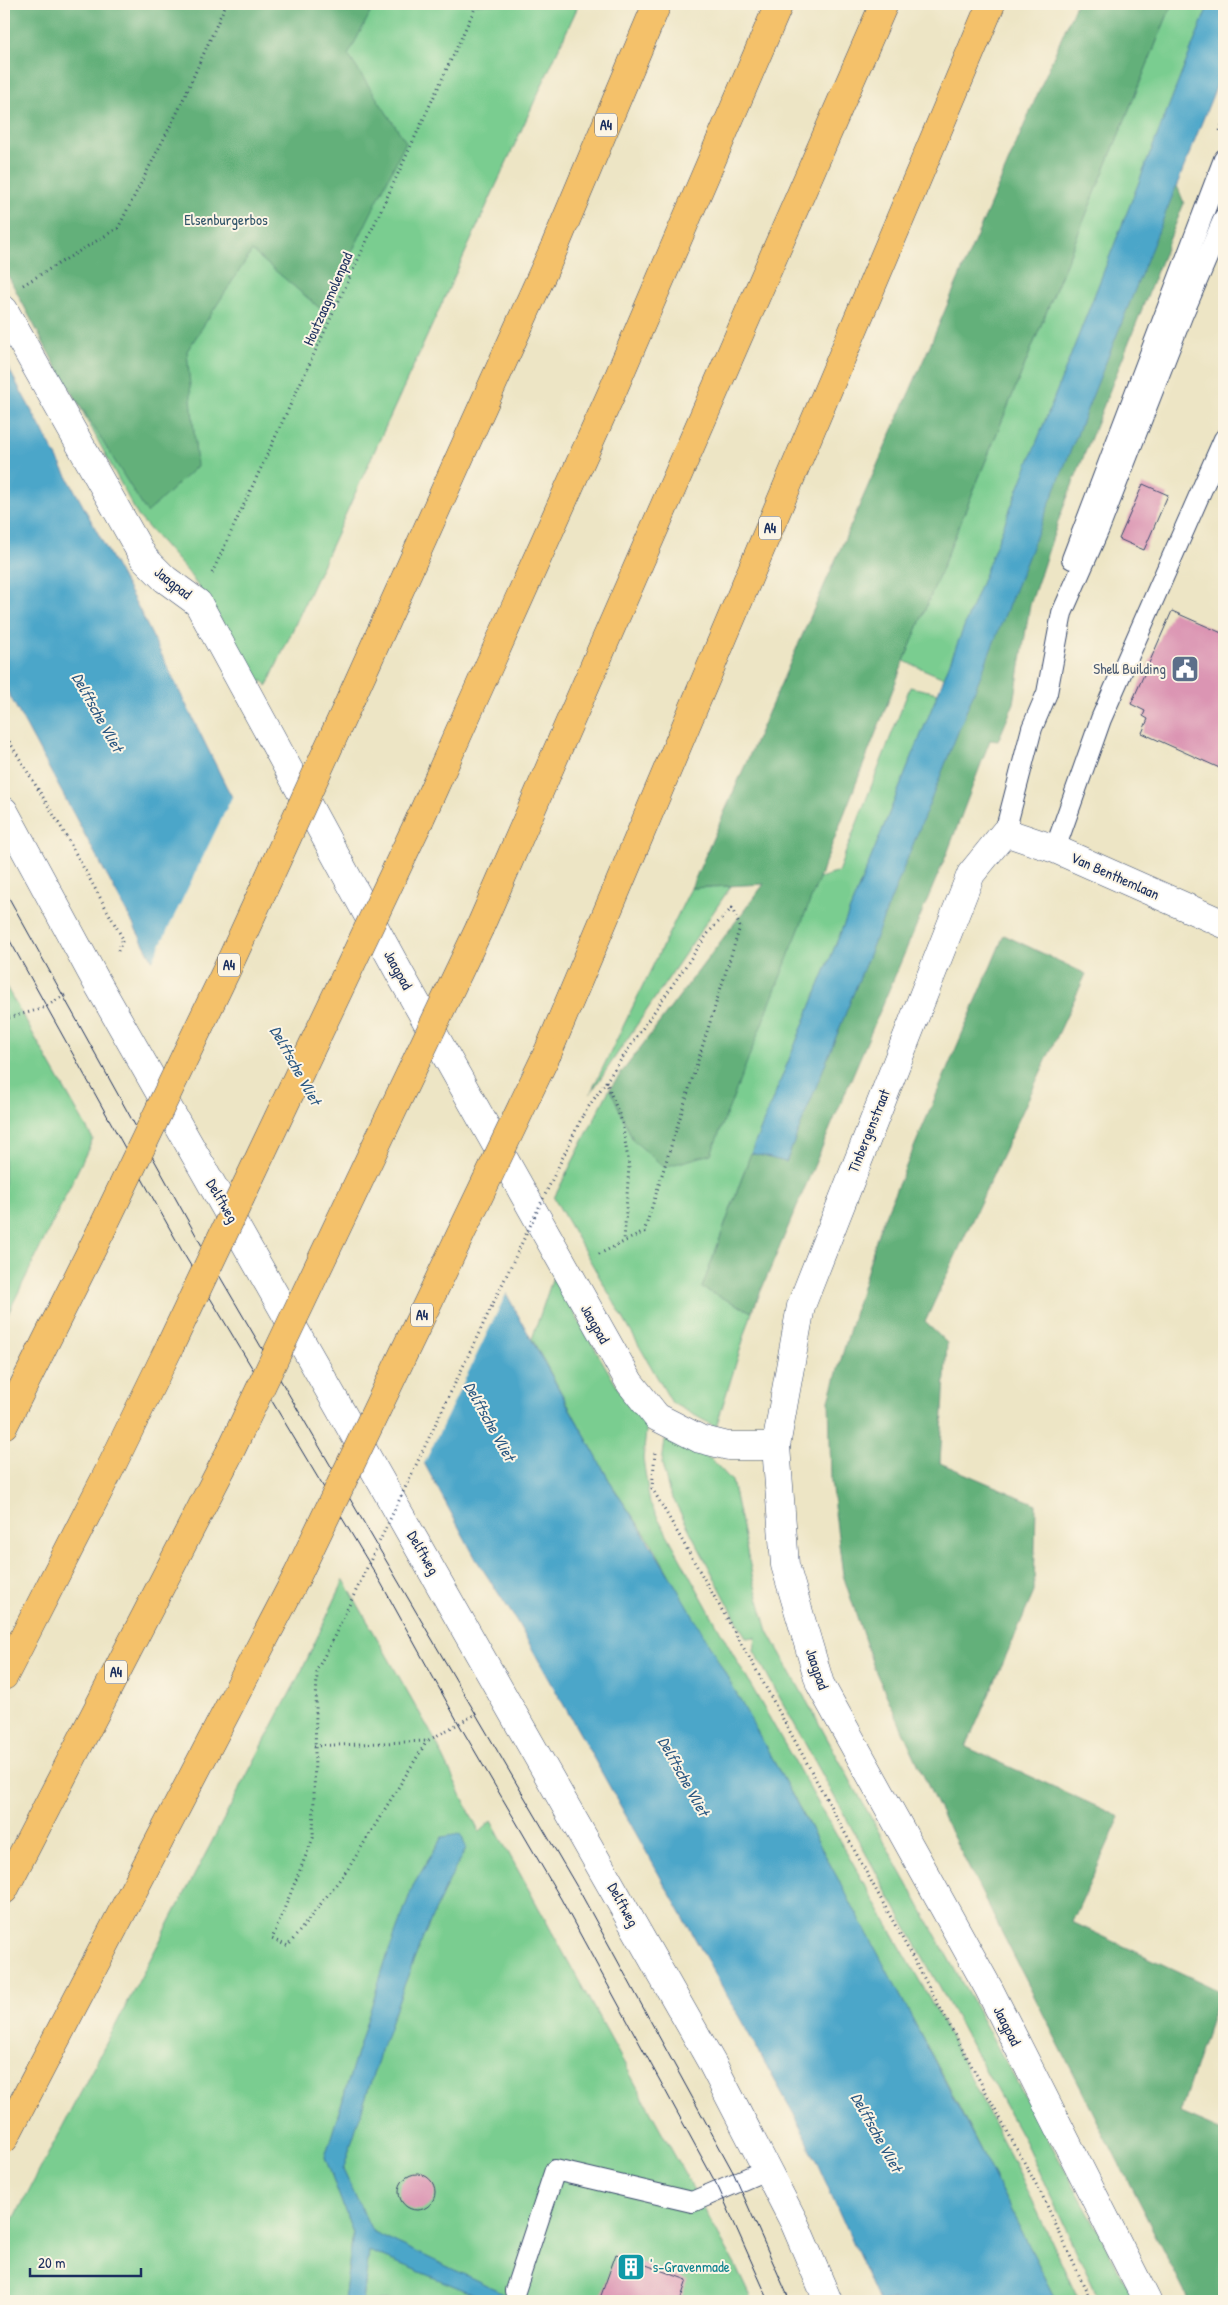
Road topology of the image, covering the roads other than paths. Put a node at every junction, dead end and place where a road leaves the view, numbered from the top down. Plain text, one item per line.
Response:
1 (657, 4) edge
2 (779, 4) edge
3 (884, 4) edge
4 (991, 4) edge
5 (1224, 159) edge
6 (1224, 218) edge
7 (4, 310) edge
8 (1224, 439) edge
9 (1051, 672) junction
10 (4, 811) edge
11 (1005, 832) junction
12 (1054, 849) junction
13 (1224, 924) edge
14 (4, 1425) edge
15 (776, 1446) junction
16 (4, 1676) edge
17 (4, 1890) edge
18 (4, 2139) edge
19 (768, 2169) junction
20 (516, 2291) dead end
21 (828, 2301) edge
22 (1146, 2301) edge

1 - 14 highway, A4, bridge
2 - 16 highway, bridge
3 - 17 highway, A4, bridge
4 - 18 highway, A4, bridge
5 - 9 lane
6 - 9 lane
7 - 15 street, Jaagpad
8 - 12 lane
9 - 11 lane
10 - 19 street, Delftweg
11 - 12 street, Van Benthemlaan
11 - 15 street, Tinbergenstraat
12 - 13 street, Van Benthemlaan
15 - 22 street, Jaagpad
19 - 20 lane
19 - 21 street, Delftweg

